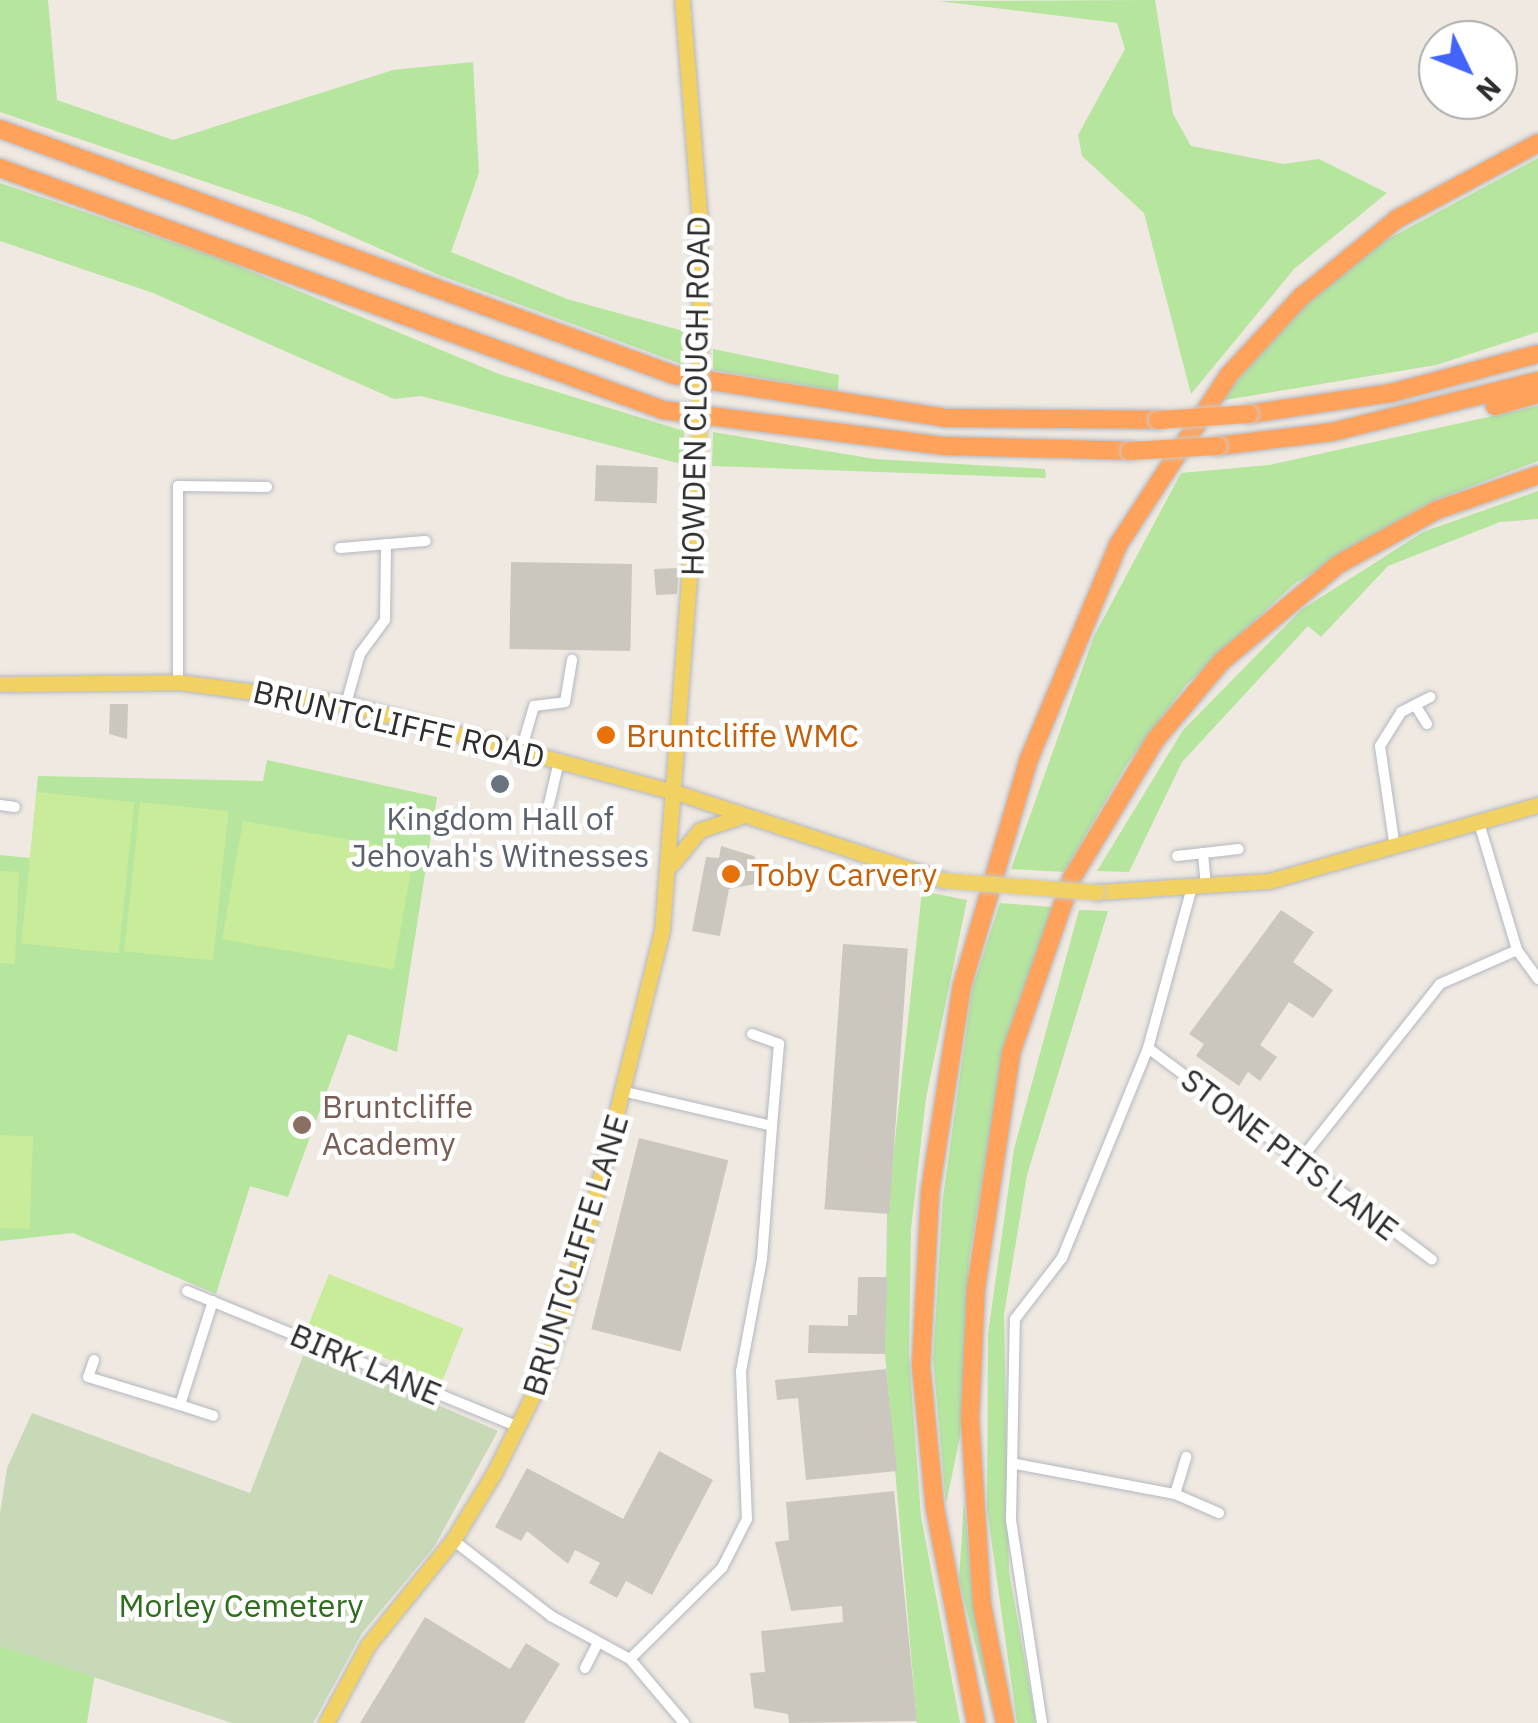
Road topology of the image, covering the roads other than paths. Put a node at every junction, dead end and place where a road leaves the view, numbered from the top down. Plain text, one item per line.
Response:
1 (682, 0) edge
2 (0, 128) edge
3 (1538, 143) edge
4 (0, 168) edge
5 (1538, 354) edge
6 (1538, 381) edge
7 (1538, 394) edge
8 (1332, 432) junction
9 (1538, 476) edge
10 (267, 486) dead end
11 (426, 541) dead end
12 (386, 544) junction
13 (340, 548) dead end
14 (572, 660) dead end
15 (178, 682) junction
16 (0, 684) edge
17 (1430, 697) dead end
18 (346, 704) junction
19 (1418, 708) junction
20 (1427, 724) dead end
21 (521, 751) junction
22 (560, 761) junction
23 (674, 792) junction
24 (549, 804) dead end
25 (1538, 804) edge
26 (0, 805) edge
27 (15, 807) dead end
28 (743, 816) junction
29 (1479, 823) junction
30 (1239, 848) dead end
31 (1395, 850) junction
32 (1203, 852) junction
33 (1177, 856) dead end
34 (667, 871) junction
35 (1198, 890) junction
36 (1517, 950) junction
37 (1538, 979) edge
38 (752, 1034) dead end
39 (1148, 1048) junction
40 (626, 1092) junction
41 (772, 1126) junction
42 (1301, 1159) junction
43 (1432, 1260) dead end
44 (187, 1291) dead end
45 (213, 1301) junction
46 (94, 1360) dead end
47 (180, 1405) junction
48 (213, 1416) dead end
49 (518, 1428) junction
50 (1186, 1457) dead end
51 (1016, 1464) junction
52 (1174, 1494) junction
53 (1219, 1513) dead end
54 (453, 1540) junction
55 (598, 1643) junction
56 (630, 1660) junction
57 (585, 1668) dead end
58 (326, 1723) edge
59 (684, 1723) edge
60 (976, 1723) edge
61 (1005, 1723) edge
62 (1042, 1723) edge

1 - 23 main road, HOWDEN CLOUGH ROAD, bridge
2 - 5 highway, bridge
3 - 60 highway
4 - 8 highway, bridge
6 - 8 highway
7 - 8 highway
9 - 61 highway
10 - 15 street
11 - 12 street
12 - 13 street
12 - 18 street
14 - 21 street
15 - 16 main road, BRUNTCLIFFE ROAD
15 - 18 main road, BRUNTCLIFFE ROAD
17 - 19 street
18 - 21 main road, BRUNTCLIFFE ROAD
19 - 20 street
19 - 31 street
21 - 22 main road, BRUNTCLIFFE ROAD
22 - 23 main road, BRUNTCLIFFE ROAD
22 - 24 street
23 - 28 main road, BRUNTCLIFFE ROAD
23 - 34 main road, BRUNTCLIFFE LANE
25 - 29 main road, BRUNTCLIFFE ROAD
26 - 27 street
28 - 34 main road
28 - 35 main road, BRUNTCLIFFE ROAD, bridge
29 - 31 main road, BRUNTCLIFFE ROAD
29 - 36 street
30 - 32 street
31 - 35 main road, BRUNTCLIFFE ROAD
32 - 33 street
32 - 35 street
34 - 40 main road, BRUNTCLIFFE LANE
35 - 39 street
36 - 37 street
36 - 42 street
38 - 41 street
39 - 42 street, STONE PITS LANE
39 - 51 street
40 - 41 street
40 - 49 main road, BRUNTCLIFFE LANE
41 - 56 street
42 - 43 street, STONE PITS LANE
44 - 45 street, BIRK LANE
45 - 47 street
45 - 49 street, BIRK LANE
46 - 47 street
47 - 48 street
49 - 54 main road, BRUNTCLIFFE LANE
50 - 52 street
51 - 52 street
51 - 62 street
52 - 53 street
54 - 55 street
54 - 58 main road, BRUNTCLIFFE LANE
55 - 56 street
55 - 57 street
56 - 59 street

